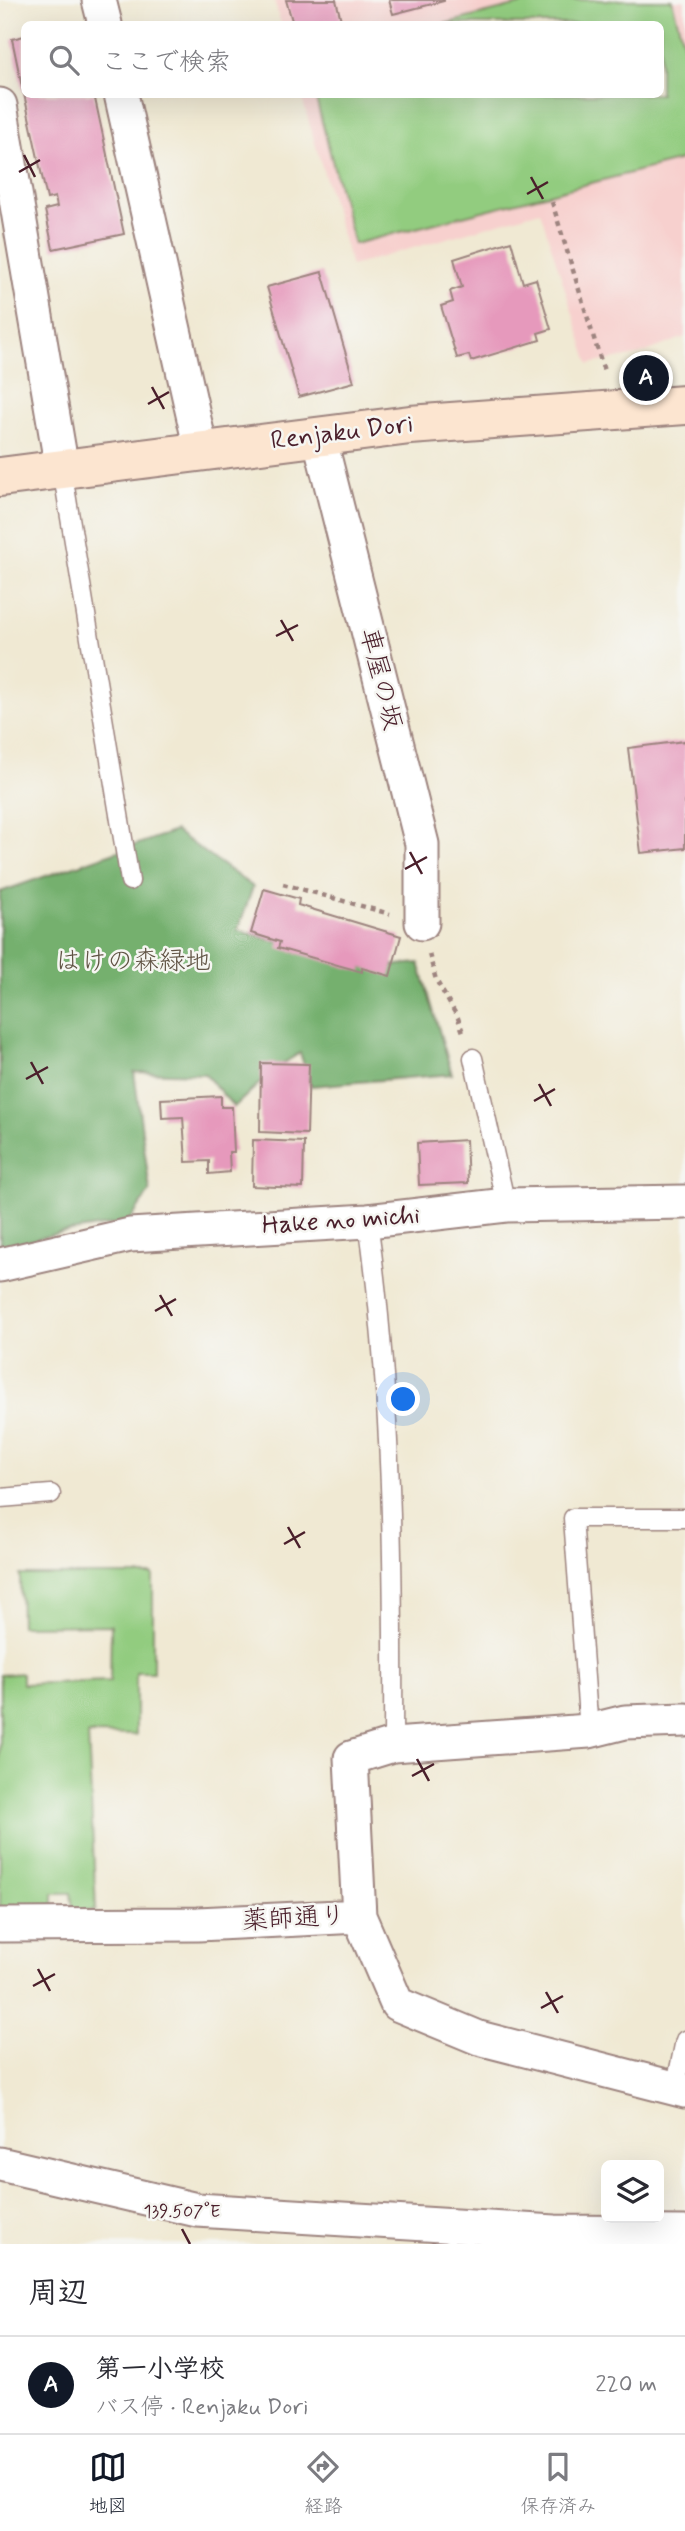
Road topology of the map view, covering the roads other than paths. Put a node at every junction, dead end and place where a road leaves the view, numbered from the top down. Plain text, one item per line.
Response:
1 (99, 0) edge
2 (103, 21) edge
3 (122, 98) edge
4 (0, 105) edge
5 (685, 405) edge
6 (319, 436) junction
7 (201, 450) junction
8 (62, 469) junction
9 (0, 477) edge
10 (130, 881) dead end
11 (422, 923) road end
12 (473, 1059) road end
13 (685, 1202) edge
14 (506, 1205) junction
15 (368, 1220) junction
16 (0, 1265) edge
17 (51, 1494) dead end
18 (0, 1498) edge
19 (685, 1518) edge
20 (685, 1720) edge
21 (589, 1731) junction
22 (393, 1745) junction
23 (359, 1916) junction
24 (0, 1925) edge
25 (685, 2040) edge
26 (680, 2090) edge
27 (0, 2164) edge
28 (685, 2234) edge
29 (553, 2238) edge

1 - 2 street
3 - 7 street
4 - 8 street
5 - 6 main road, Renjaku Dori
6 - 7 main road, Renjaku Dori
6 - 11 street, 車屋の坂
7 - 8 main road, Renjaku Dori
8 - 9 main road, Renjaku Dori
8 - 10 lane
12 - 14 lane
13 - 14 street, Hake no michi
14 - 15 street, Hake no michi
15 - 16 street, Hake no michi
15 - 22 lane
17 - 18 lane
19 - 21 lane
20 - 21 street
21 - 22 street
22 - 23 street
23 - 24 street, 薬師通り
23 - 26 street, 薬師通り
25 - 26 lane
27 - 29 street
28 - 29 street

